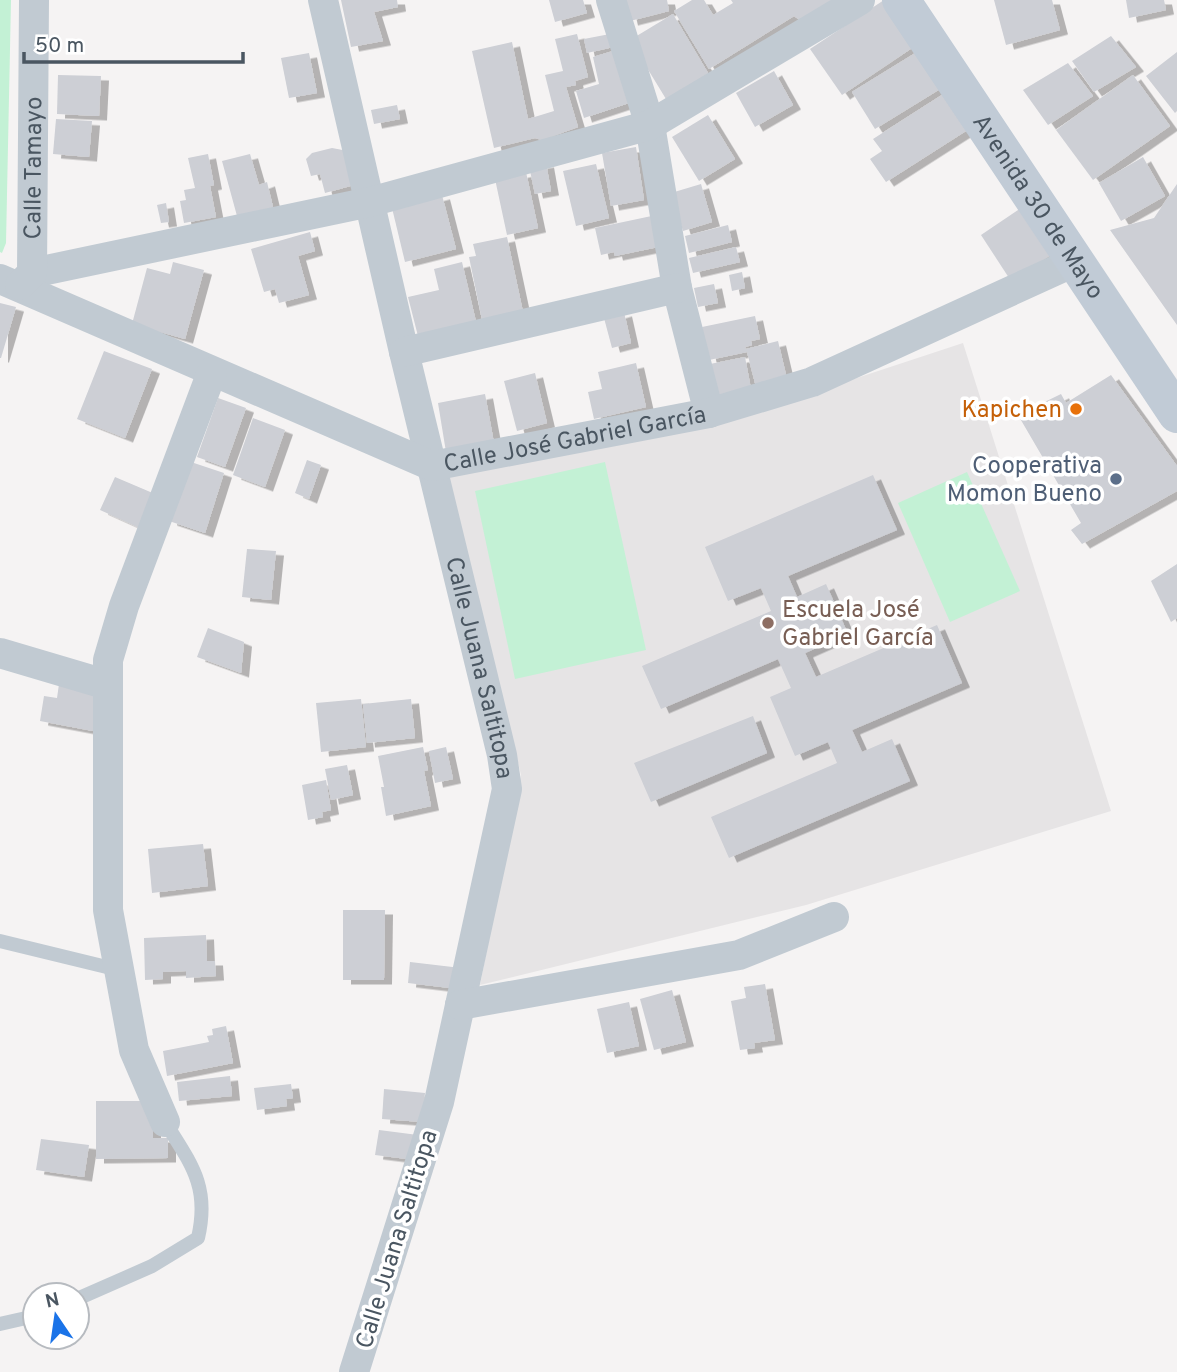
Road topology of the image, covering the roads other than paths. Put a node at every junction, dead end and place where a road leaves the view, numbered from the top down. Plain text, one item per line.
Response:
1 (34, 0) edge
2 (323, 0) edge
3 (611, 0) edge
4 (860, 0) edge
5 (901, 0) edge
6 (650, 125) junction
7 (370, 202) junction
8 (1074, 262) junction
9 (16, 280) edge
10 (677, 288) junction
11 (404, 352) junction
12 (212, 372) junction
13 (1172, 396) edge
14 (709, 413) junction
15 (432, 466) junction
16 (0, 653) edge
17 (108, 685) junction
18 (834, 917) dead end
19 (0, 941) edge
20 (119, 970) junction
21 (460, 1005) junction
22 (165, 1122) joint
23 (91, 1293) edge
24 (21, 1319) edge
25 (0, 1324) edge
26 (354, 1372) edge

1 - 9 street, Calle Tamayo
2 - 7 street, Calle Juana Saltitopa
3 - 6 street
4 - 6 street
5 - 8 main road, Avenida 30 de Mayo
6 - 7 street
6 - 10 street
7 - 9 street
7 - 11 street, Calle Juana Saltitopa
8 - 13 main road, Avenida 30 de Mayo
8 - 14 street, Calle José Gabriel García
9 - 12 street, Calle José Gabriel García
10 - 11 street
10 - 14 street
11 - 15 street, Calle Juana Saltitopa
12 - 15 street, Calle José Gabriel García
12 - 17 street
14 - 15 street, Calle José Gabriel García
15 - 21 street, Calle Juana Saltitopa
16 - 17 street
17 - 20 street
18 - 21 street
19 - 20 lane
20 - 22 street
21 - 26 street, Calle Juana Saltitopa
22 - 23 lane
24 - 25 lane

